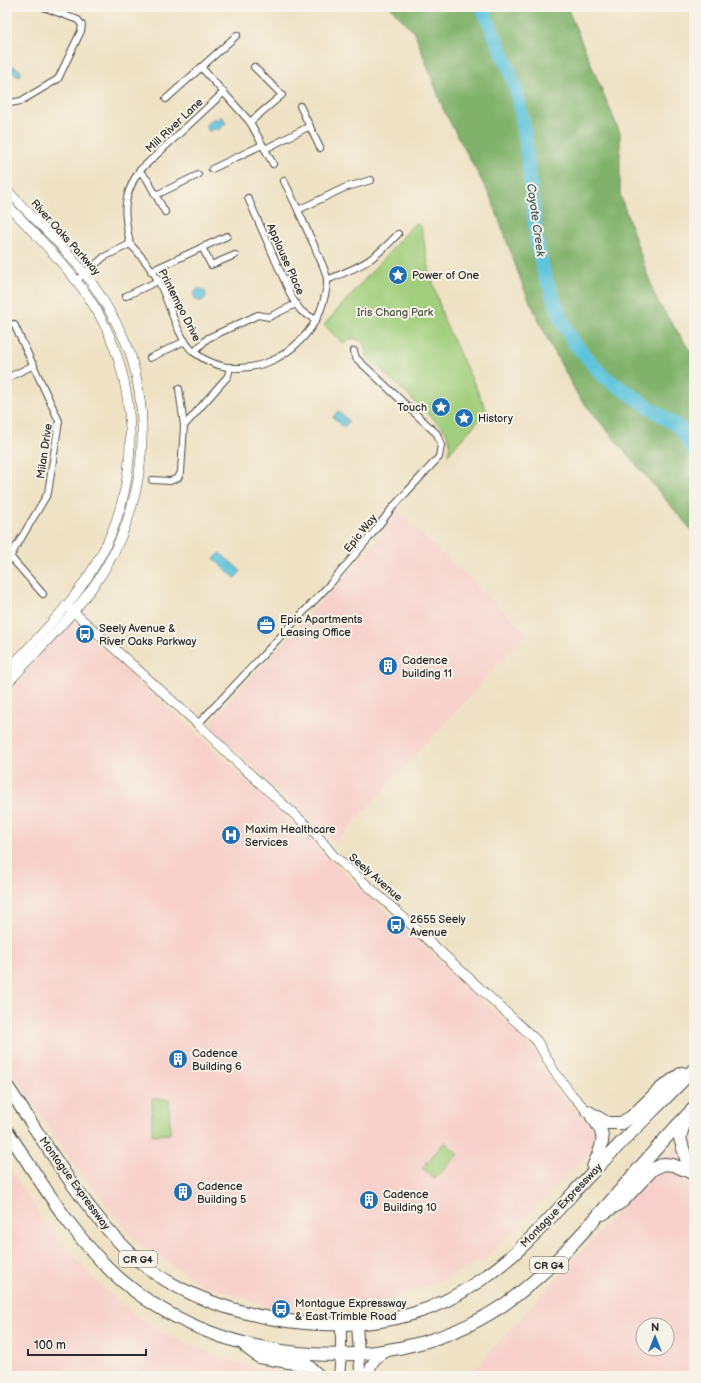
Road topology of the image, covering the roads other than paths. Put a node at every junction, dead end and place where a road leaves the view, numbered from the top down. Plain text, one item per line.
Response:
1 (43, 7) edge
2 (237, 35) dead end
3 (201, 67) junction
4 (254, 67) dead end
5 (223, 92) junction
6 (166, 99) dead end
7 (8, 104) edge
8 (300, 106) dead end
9 (250, 122) junction
10 (310, 126) junction
11 (264, 147) junction
12 (320, 148) dead end
13 (272, 164) dead end
14 (212, 169) dead end
15 (138, 171) junction
16 (198, 175) dead end
17 (372, 180) dead end
18 (284, 182) dead end
19 (7, 190) edge
20 (156, 195) junction
21 (248, 198) dead end
22 (7, 205) edge
23 (298, 210) junction
24 (165, 212) dead end
25 (398, 234) dead end
26 (227, 236) dead end
27 (130, 244) junction
28 (202, 247) junction
29 (235, 255) dead end
30 (151, 271) junction
31 (84, 274) junction
32 (327, 280) junction
33 (76, 281) junction
34 (158, 281) junction
35 (126, 296) dead end
36 (296, 304) junction
37 (316, 320) junction
38 (14, 324) dead end
39 (185, 340) junction
40 (354, 351) dead end
41 (194, 352) junction
42 (150, 358) dead end
43 (34, 366) junction
44 (230, 367) junction
45 (7, 378) edge
46 (179, 389) dead end
47 (184, 426) junction
48 (152, 480) dead end
49 (9, 555) edge
50 (43, 594) dead end
51 (69, 608) junction
52 (8, 676) edge
53 (198, 724) junction
54 (694, 1067) edge
55 (7, 1086) edge
56 (588, 1111) junction
57 (691, 1111) edge
58 (7, 1131) edge
59 (692, 1174) edge
60 (588, 1176) junction
61 (590, 1223) junction
62 (358, 1324) junction
63 (341, 1325) junction
64 (241, 1344) junction
65 (391, 1349) junction
66 (360, 1354) junction
67 (341, 1355) junction
68 (319, 1376) edge
69 (339, 1376) edge
70 (362, 1376) edge
71 (369, 1376) edge

1 - 7 street
2 - 3 street
3 - 5 street
3 - 6 street
4 - 9 street
5 - 9 street
5 - 15 street, Mill River Lane
8 - 10 street
9 - 11 street
10 - 11 street
10 - 12 street
11 - 13 street
11 - 14 street
15 - 20 street
15 - 27 street, Mill River Lane
16 - 20 street
17 - 23 street
18 - 23 street
19 - 31 street, River Oaks Parkway
20 - 24 street
21 - 36 street, Applause Place
22 - 33 street, River Oaks Parkway
23 - 32 street
25 - 32 street
26 - 28 street
27 - 30 street, Printempo Drive
27 - 31 street
28 - 29 street
28 - 30 street
30 - 34 street, Printempo Drive
31 - 33 street
31 - 51 street, River Oaks Parkway
32 - 37 street, Printempo Drive
33 - 51 street, River Oaks Parkway
34 - 35 street
34 - 39 street, Printempo Drive
36 - 37 street, Applause Place
36 - 41 street
37 - 44 street, Printempo Drive
38 - 43 street, Milan Drive
39 - 41 street, Printempo Drive
39 - 42 street
40 - 53 street, Epic Way
41 - 44 street, Printempo Drive
43 - 45 street
43 - 49 street, Milan Drive
44 - 47 street
46 - 47 street
47 - 48 street
49 - 50 street
51 - 52 street, River Oaks Parkway
51 - 53 street, Seely Avenue
53 - 56 street, Seely Avenue
54 - 56 highway
54 - 60 highway, Montague Expressway / CR G4
55 - 63 highway, Montague Expressway / CR G4
56 - 60 highway
57 - 59 highway
57 - 61 highway, CR G4
58 - 64 highway, CR G4
59 - 61 highway
60 - 62 highway, Montague Expressway / CR G4
61 - 65 highway, CR G4
62 - 63 highway, Montague Expressway / CR G4
62 - 66 main road
63 - 67 main road
64 - 67 highway, CR G4
64 - 68 highway
65 - 66 highway, CR G4
65 - 71 main road
66 - 67 highway, CR G4
66 - 70 main road
67 - 69 main road

